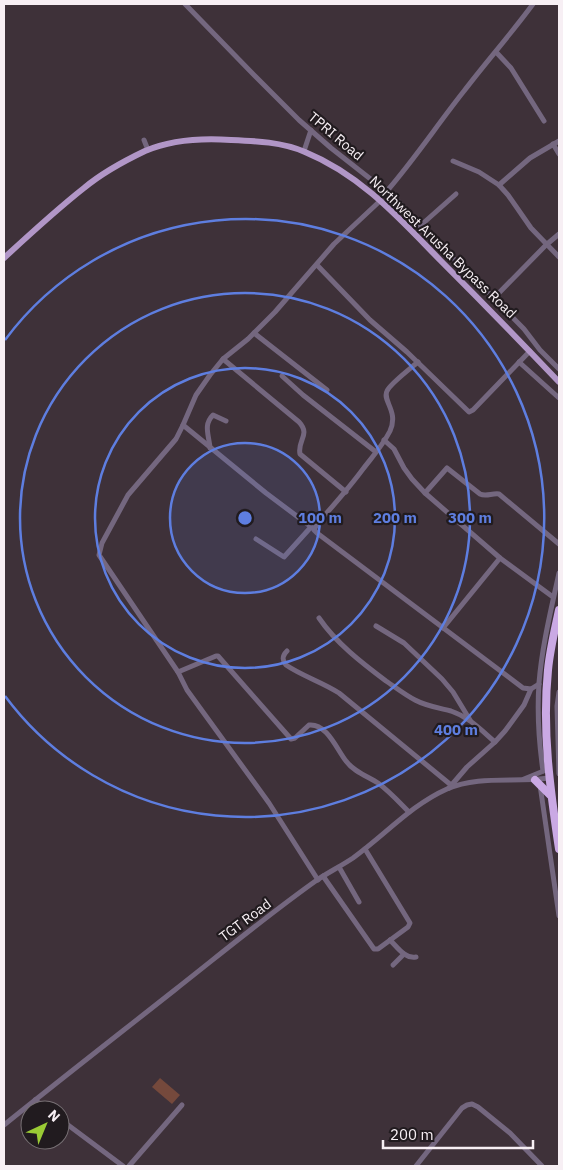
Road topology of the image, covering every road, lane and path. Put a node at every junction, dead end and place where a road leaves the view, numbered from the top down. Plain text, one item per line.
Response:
1 (185, 4) edge
2 (533, 4) edge
3 (496, 52) junction
4 (544, 121) dead end
5 (311, 130) junction
6 (144, 140) dead end
7 (559, 141) edge
8 (553, 144) junction
9 (148, 150) junction
10 (304, 152) junction
11 (559, 154) edge
12 (453, 161) dead end
13 (499, 185) junction
14 (386, 192) junction
15 (456, 194) dead end
16 (381, 200) junction
17 (420, 226) junction
18 (559, 234) edge
19 (546, 245) junction
20 (559, 257) edge
21 (4, 258) edge
22 (316, 265) junction
23 (494, 298) junction
24 (254, 333) junction
25 (530, 351) junction
26 (223, 359) junction
27 (418, 362) junction
28 (519, 362) junction
29 (559, 369) edge
30 (282, 376) dead end
31 (559, 382) edge
32 (327, 390) dead end
33 (559, 398) edge
34 (226, 421) dead end
35 (183, 425) junction
36 (384, 440) junction
37 (210, 448) junction
38 (376, 452) junction
39 (346, 492) junction
40 (425, 493) junction
41 (312, 528) junction
42 (256, 539) dead end
43 (559, 544) edge
44 (500, 558) junction
45 (559, 573) edge
46 (554, 598) junction
47 (559, 610) edge
48 (319, 618) dead end
49 (376, 626) dead end
50 (443, 628) junction
51 (287, 651) dead end
52 (178, 672) junction
53 (539, 684) junction
54 (531, 689) junction
55 (559, 692) edge
56 (558, 707) edge
57 (470, 721) junction
58 (495, 742) junction
59 (546, 770) junction
60 (559, 774) edge
61 (549, 778) junction
62 (521, 780) junction
63 (537, 782) junction
64 (450, 787) junction
65 (550, 795) junction
66 (409, 812) junction
67 (365, 849) junction
68 (559, 849) edge
69 (339, 867) junction
70 (320, 878) junction
71 (359, 902) dead end
72 (559, 916) edge
73 (390, 940) junction
74 (404, 954) junction
75 (416, 957) dead end
76 (393, 965) dead end
77 (35, 1100) edge
78 (182, 1105) dead end
79 (20, 1112) edge
80 (4, 1125) edge
81 (70, 1127) edge
82 (122, 1166) edge
83 (128, 1166) edge
84 (416, 1166) edge
85 (542, 1166) edge

1 - 5 street, TPRI Road
2 - 3 street
3 - 4 street
3 - 14 street
5 - 10 street
5 - 14 street, TPRI Road
6 - 9 street
7 - 8 street
8 - 11 street
8 - 13 street
9 - 10 main road, Northwest Arusha Bypass Road
9 - 21 main road, Northwest Arusha Bypass Road
10 - 16 main road, Northwest Arusha Bypass Road
12 - 13 street
13 - 19 street
14 - 17 street, TPRI Road
15 - 17 street
16 - 22 street
16 - 25 main road, Northwest Arusha Bypass Road
17 - 23 street, TPRI Road
18 - 19 street
19 - 20 street
19 - 23 street
22 - 24 street
22 - 27 street
23 - 29 street, TPRI Road
24 - 26 street
24 - 32 street
25 - 28 street
25 - 31 main road, Northwest Arusha Bypass Road
26 - 35 street
26 - 39 street
27 - 28 street
27 - 36 street
28 - 33 street
30 - 38 street
34 - 37 street
35 - 37 street
35 - 52 street
36 - 38 street
36 - 40 street
37 - 41 street
38 - 39 street
39 - 41 street
40 - 43 street
40 - 44 street
41 - 42 street
41 - 50 street
44 - 46 street
44 - 50 street
45 - 46 street
46 - 53 street
47 - 59 highway
48 - 57 street
49 - 57 street
50 - 54 street
51 - 64 street
52 - 66 street
52 - 70 street
53 - 54 street
53 - 59 street
54 - 58 street
55 - 56 street
56 - 60 street
57 - 58 street
58 - 64 street
59 - 61 highway
59 - 62 street
61 - 63 street, TGT Road
61 - 65 highway
62 - 63 street, TGT Road
62 - 64 street, TGT Road
63 - 65 highway
63 - 72 street
64 - 66 street, TGT Road
65 - 68 highway
66 - 67 street, TGT Road
67 - 69 street, TGT Road
67 - 73 street
69 - 70 street, TGT Road
69 - 71 street
70 - 73 street
70 - 77 street, TGT Road
73 - 74 street
74 - 75 street
74 - 76 street
78 - 83 street
79 - 80 street, TGT Road
81 - 82 street
84 - 85 street

